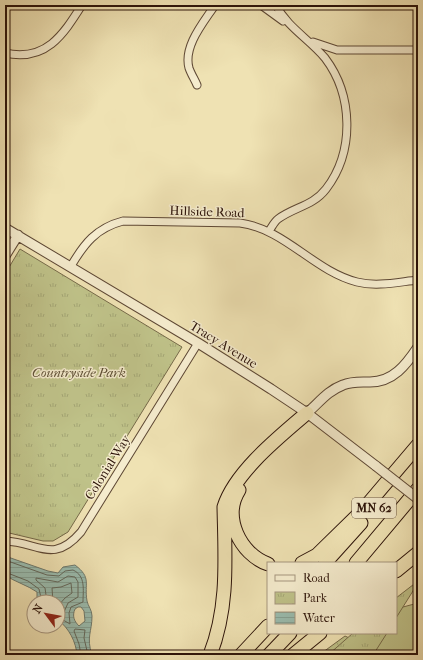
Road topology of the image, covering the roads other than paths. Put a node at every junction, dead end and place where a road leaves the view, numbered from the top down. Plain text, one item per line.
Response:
1 (82, 5) edge
2 (215, 5) edge
3 (261, 5) edge
4 (276, 5) edge
5 (299, 33) junction
6 (418, 50) edge
7 (5, 53) edge
8 (198, 85) dead end
9 (5, 228) edge
10 (269, 231) junction
11 (18, 235) junction
12 (5, 256) edge
13 (71, 266) junction
14 (418, 280) edge
15 (198, 343) junction
16 (418, 348) edge
17 (307, 413) junction
18 (418, 445) edge
19 (418, 449) edge
20 (418, 489) edge
21 (418, 499) edge
22 (5, 542) edge
23 (418, 553) edge
24 (304, 562) edge
25 (326, 562) edge
26 (357, 562) edge
27 (267, 563) edge
28 (397, 570) edge
29 (267, 627) edge
30 (289, 634) edge
31 (319, 634) edge
32 (210, 655) edge
33 (241, 655) edge
34 (270, 655) edge
35 (293, 655) edge

1 - 7 street
2 - 8 street
3 - 5 street
4 - 5 street
5 - 6 street
5 - 10 street
9 - 11 street, Tracy Avenue
10 - 13 street, Hillside Road
10 - 14 street, Hillside Road
11 - 12 street
11 - 13 street, Tracy Avenue
13 - 15 street, Tracy Avenue
15 - 17 street, Tracy Avenue
15 - 22 street, Colonial Way
16 - 17 street
17 - 21 street, Tracy Avenue, bridge
17 - 27 highway
17 - 32 highway
18 - 24 highway
19 - 25 highway, MN 62
20 - 26 highway, MN 62
23 - 28 highway
29 - 33 highway
30 - 34 highway
31 - 35 highway

